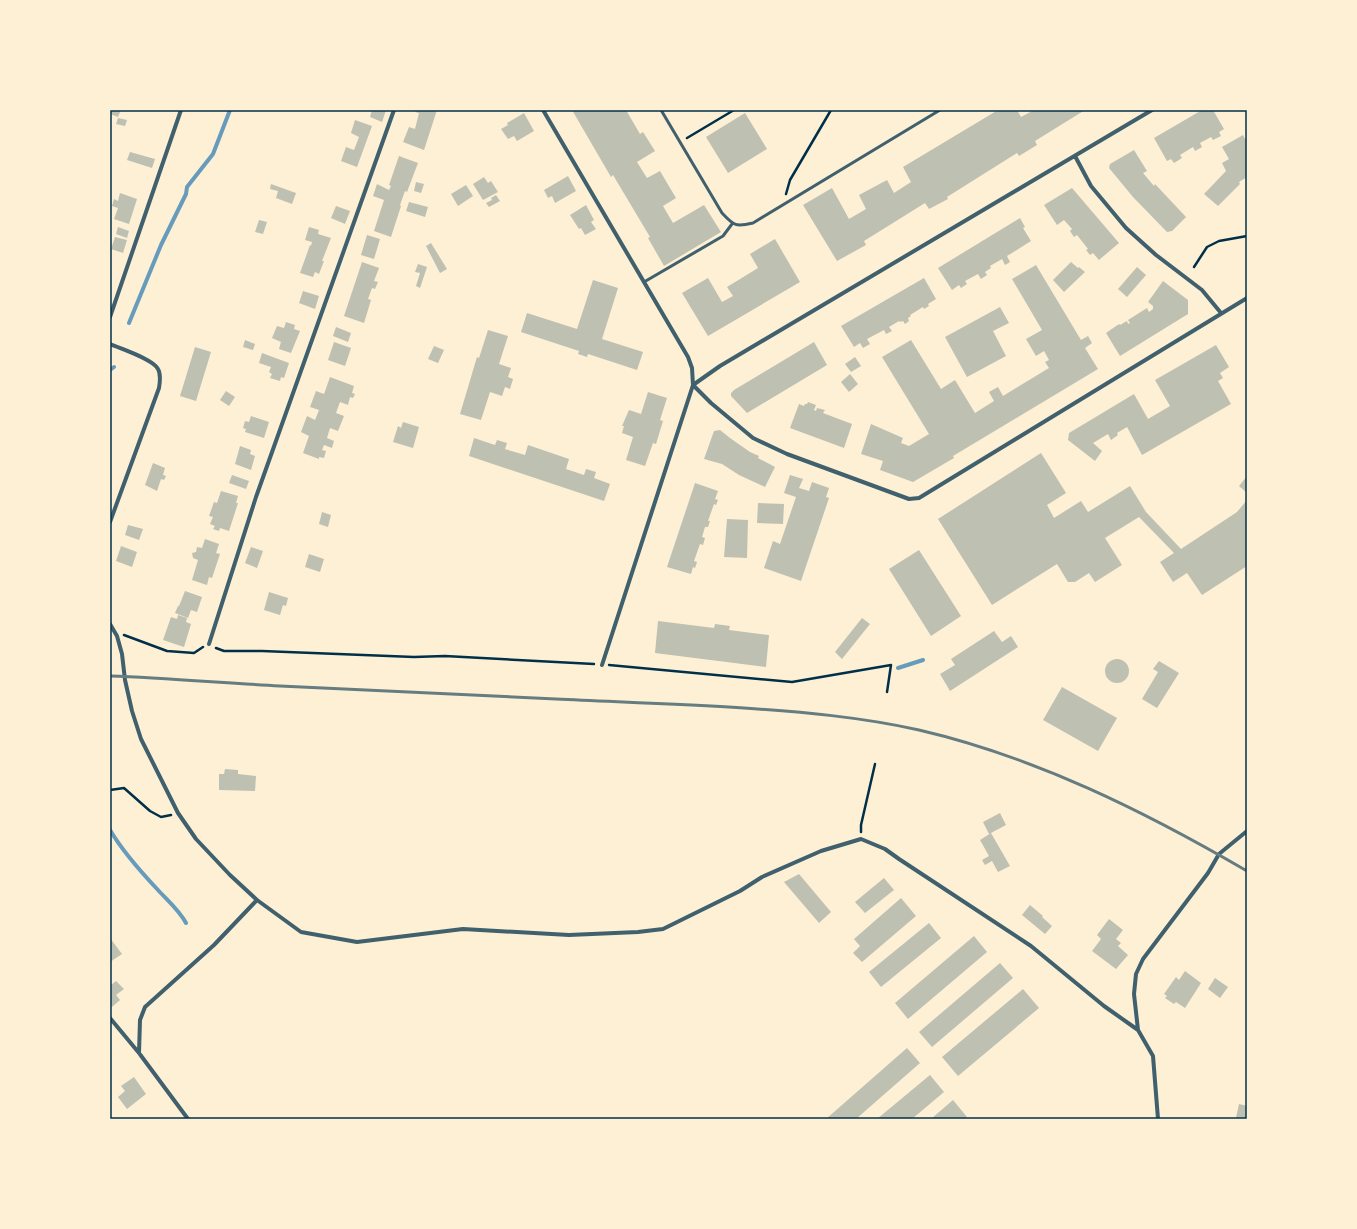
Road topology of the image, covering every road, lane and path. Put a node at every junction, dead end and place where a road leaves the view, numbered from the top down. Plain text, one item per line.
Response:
1 (181, 110) edge
2 (394, 110) edge
3 (543, 110) edge
4 (660, 110) edge
5 (734, 110) edge
6 (831, 110) edge
7 (940, 110) edge
8 (1152, 110) edge
9 (680, 142) junction
10 (1075, 156) junction
11 (783, 204) junction
12 (732, 224) junction
13 (1247, 236) edge
14 (1194, 267) dead end
15 (644, 282) junction
16 (1247, 298) edge
17 (1221, 313) junction
18 (110, 317) edge
19 (110, 344) edge
20 (693, 385) junction
21 (110, 522) edge
22 (110, 624) edge
23 (118, 636) junction
24 (210, 638) junction
25 (209, 644) joint
26 (602, 665) junction
27 (887, 692) dead end
28 (875, 764) dead end
29 (110, 790) edge
30 (178, 813) junction
31 (1247, 831) edge
32 (860, 839) junction
33 (257, 900) junction
34 (110, 1018) edge
35 (1138, 1030) junction
36 (138, 1053) junction
37 (188, 1119) edge
38 (1158, 1119) edge

1 - 18 street
2 - 24 street
3 - 15 street
4 - 9 lane
5 - 9 path
6 - 11 path
7 - 11 lane
8 - 10 street
9 - 12 lane
10 - 17 street
10 - 20 street
11 - 12 lane
12 - 15 lane
13 - 14 path
15 - 20 street
16 - 17 street
17 - 20 street
19 - 21 street
20 - 26 street
22 - 23 street
23 - 25 path
23 - 30 street
24 - 25 street
24 - 26 path
26 - 27 path
28 - 32 path
29 - 30 path
30 - 33 street
31 - 35 street
32 - 33 street
32 - 35 street
33 - 36 street
34 - 36 street
35 - 38 street
36 - 37 street

